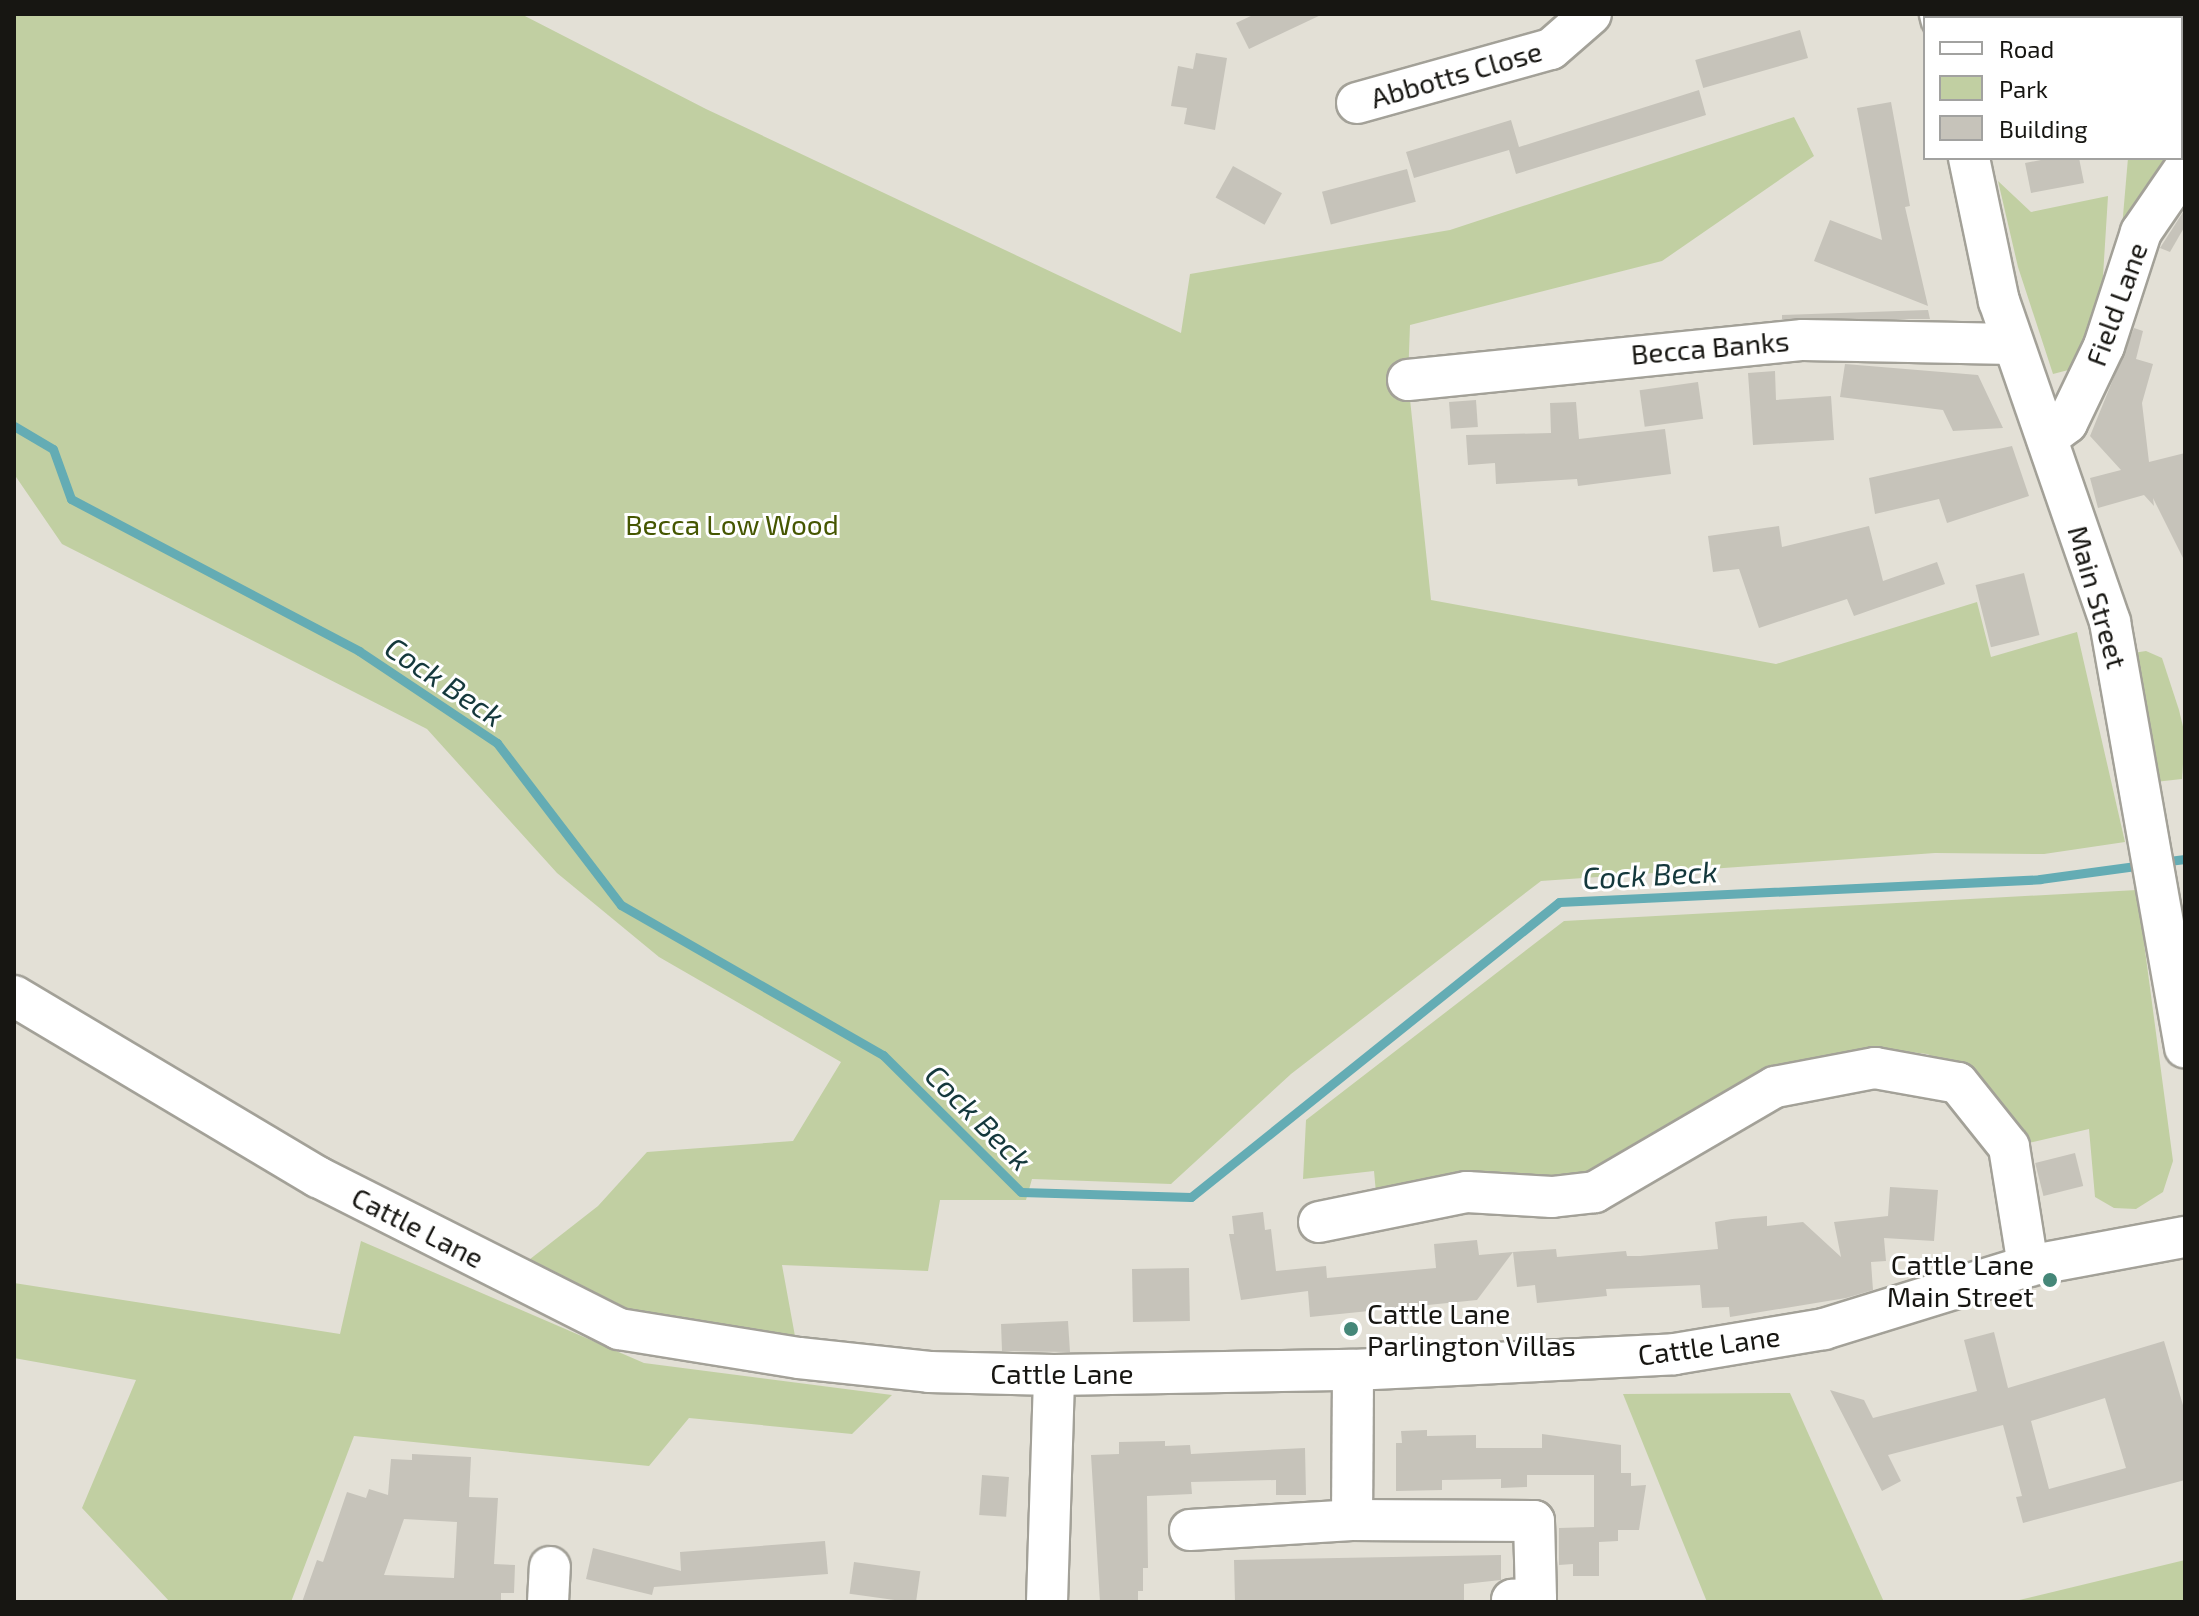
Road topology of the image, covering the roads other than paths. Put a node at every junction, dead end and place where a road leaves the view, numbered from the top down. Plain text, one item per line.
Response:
1 (1591, 14) edge
2 (1357, 103) dead end
3 (1969, 160) edge
4 (2185, 168) edge
5 (2013, 344) junction
6 (1408, 380) dead end
7 (2047, 438) junction
8 (14, 996) edge
9 (2185, 1047) edge
10 (1319, 1222) dead end
11 (2185, 1237) edge
12 (2028, 1266) junction
13 (1353, 1370) junction
14 (1054, 1375) junction
15 (1352, 1520) junction
16 (1190, 1530) dead end
17 (1512, 1600) edge
18 (1047, 1602) edge

1 - 2 street, Abbotts Close
3 - 5 street, Main Street
4 - 7 street, Field Lane
5 - 6 street, Becca Banks
5 - 7 street, Main Street
7 - 9 street, Main Street
8 - 14 street, Cattle Lane
10 - 12 street
11 - 12 street, Cattle Lane
12 - 13 street, Cattle Lane
13 - 14 street, Cattle Lane
13 - 15 street
14 - 18 street
15 - 16 street
15 - 17 street

